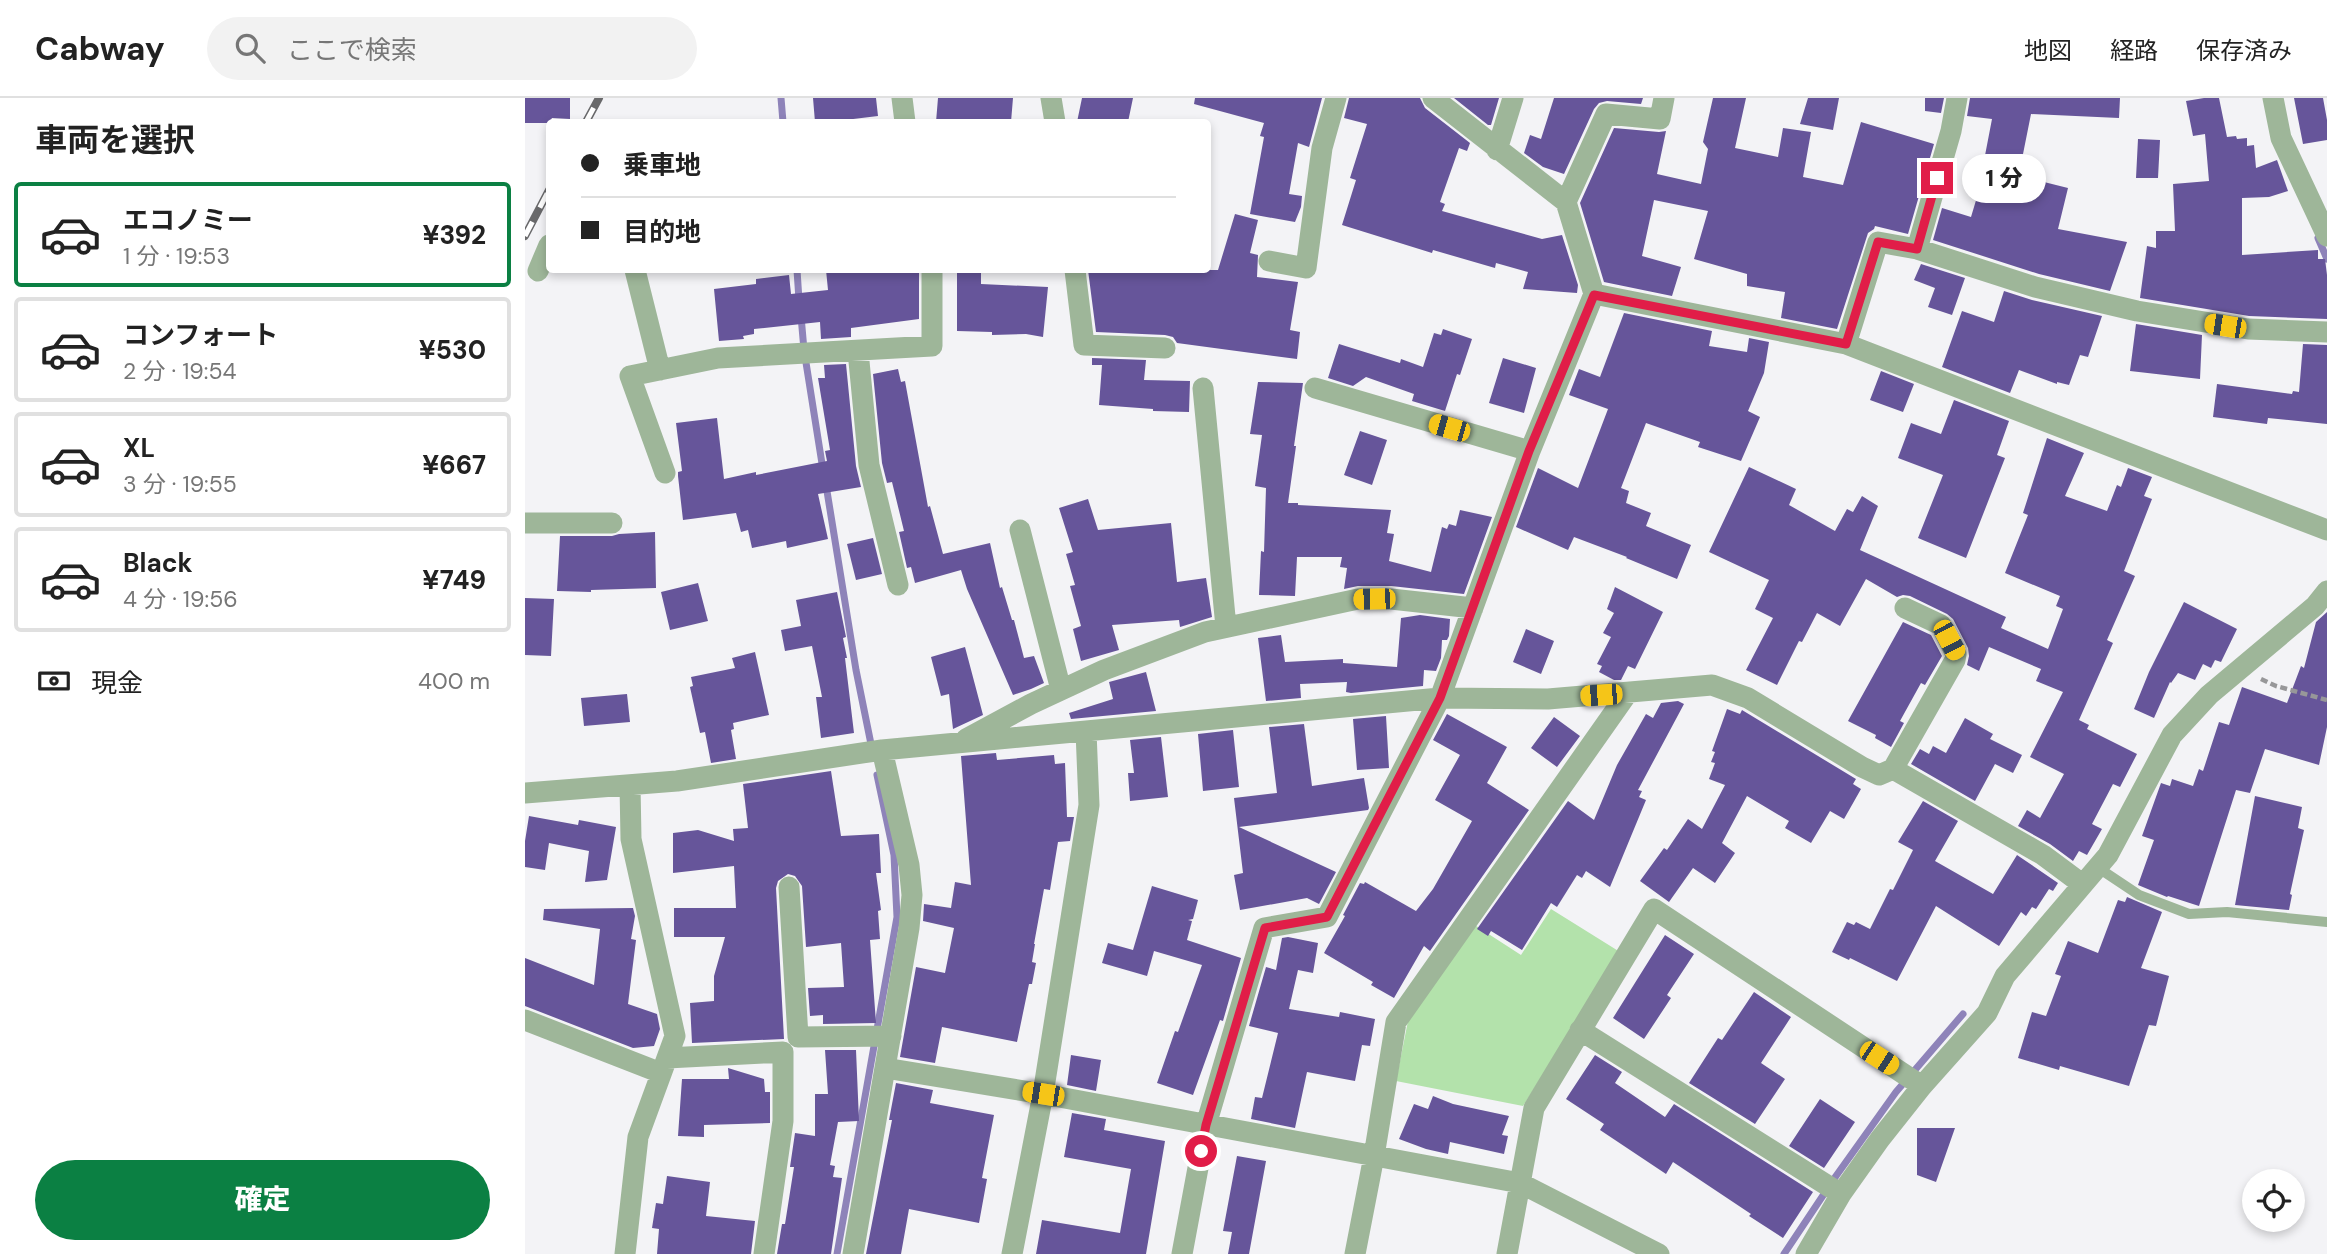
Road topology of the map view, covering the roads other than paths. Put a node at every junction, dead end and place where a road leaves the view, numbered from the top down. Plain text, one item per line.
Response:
1 (902, 98) edge
2 (1051, 98) edge
3 (1336, 98) edge
4 (1433, 98) edge
5 (1513, 98) edge
6 (1664, 98) edge
7 (1957, 98) edge
8 (2273, 98) edge
9 (905, 119) edge
10 (1054, 119) edge
11 (1497, 150) junction
12 (1566, 202) junction
13 (2327, 236) edge
14 (1917, 249) junction
15 (546, 252) edge
16 (1269, 261) dead end
17 (538, 271) dead end
18 (636, 273) edge
19 (932, 273) edge
20 (1075, 273) edge
21 (1594, 295) junction
22 (2327, 332) edge
23 (1846, 344) junction
24 (1165, 348) dead end
25 (858, 351) junction
26 (660, 370) junction
27 (1203, 388) dead end
28 (1315, 388) dead end
29 (1529, 451) junction
30 (665, 473) dead end
31 (525, 523) edge
32 (611, 523) dead end
33 (1020, 530) dead end
34 (2327, 530) edge
35 (898, 585) dead end
36 (2327, 591) edge
37 (1473, 608) junction
38 (1905, 608) dead end
39 (1226, 628) junction
40 (1061, 690) junction
41 (1627, 694) junction
42 (1440, 698) junction
43 (1086, 731) junction
44 (958, 743) junction
45 (875, 751) junction
46 (1893, 769) junction
47 (630, 785) junction
48 (525, 793) edge
49 (2097, 867) junction
50 (2082, 884) junction
51 (789, 887) dead end
52 (2327, 922) edge
53 (525, 1020) edge
54 (1580, 1030) junction
55 (891, 1036) junction
56 (664, 1065) junction
57 (885, 1068) junction
58 (1912, 1080) junction
59 (1043, 1094) junction
60 (1206, 1125) junction
61 (1374, 1156) junction
62 (1520, 1183) junction
63 (1833, 1189) junction
64 (625, 1254) edge
65 (764, 1254) edge
66 (853, 1254) edge
67 (1012, 1254) edge
68 (1182, 1254) edge
69 (1355, 1254) edge
70 (1507, 1254) edge
71 (1658, 1254) edge
72 (1806, 1254) edge

1 - 9 street
2 - 10 street
3 - 16 street
4 - 11 street
5 - 11 street
6 - 12 street
7 - 14 street
8 - 13 street
11 - 12 street
12 - 21 street
14 - 22 street
14 - 23 street
15 - 17 street
18 - 26 street
19 - 25 street
20 - 24 street
21 - 23 street
21 - 29 street
23 - 34 street
25 - 26 street
25 - 35 street
26 - 30 street
27 - 39 street
28 - 29 street
29 - 37 street
31 - 32 street
33 - 40 street
36 - 49 street
37 - 39 street
37 - 42 street
38 - 46 street
39 - 40 street
40 - 44 street
41 - 42 street
41 - 46 street
41 - 61 street
42 - 43 street
42 - 60 street
43 - 44 street
43 - 59 street
44 - 45 street
45 - 47 street
45 - 55 street
46 - 50 street
47 - 48 street
47 - 56 street
49 - 50 street
49 - 52 lane
50 - 58 street
51 - 55 street
53 - 56 street
54 - 58 street
54 - 62 street
54 - 63 street
55 - 57 street
56 - 64 street
56 - 65 street
57 - 59 street
57 - 66 street
58 - 63 street
59 - 60 street
59 - 67 street
60 - 61 street
60 - 68 street
61 - 62 street
61 - 69 street
62 - 70 street
62 - 71 street
63 - 72 street

